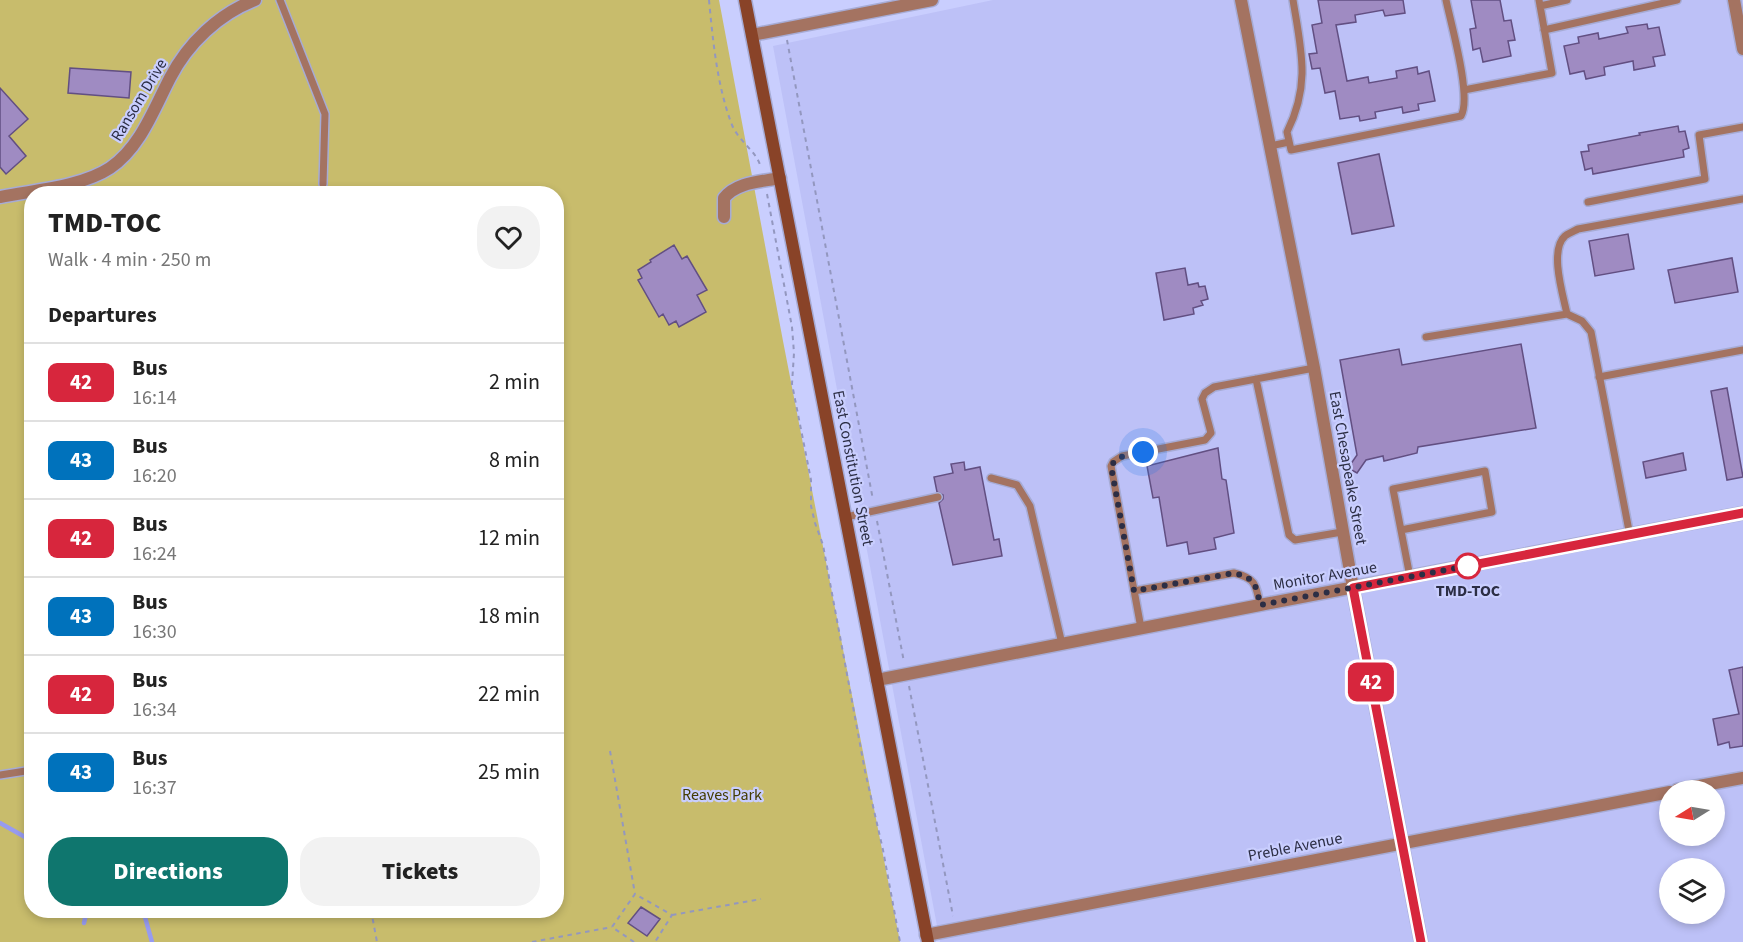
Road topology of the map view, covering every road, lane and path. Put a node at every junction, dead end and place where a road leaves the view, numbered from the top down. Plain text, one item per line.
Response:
1 (255, 0) edge
2 (280, 0) edge
3 (708, 0) edge
4 (745, 0) edge
5 (932, 0) edge
6 (1241, 0) edge
7 (1293, 0) edge
8 (1446, 0) edge
9 (1567, 0) edge
10 (1677, 0) edge
11 (1734, 0) edge
12 (1539, 3) edge
13 (785, 28) junction
14 (1544, 30) junction
15 (752, 35) junction
16 (1743, 49) edge
17 (1464, 90) junction
18 (1743, 127) edge
19 (1289, 142) junction
20 (1270, 146) junction
21 (780, 178) junction
22 (764, 181) junction
23 (323, 184) dead end
24 (56, 186) edge
25 (24, 192) edge
26 (0, 197) edge
27 (1743, 199) edge
28 (1588, 202) dead end
29 (724, 217) dead end
30 (1567, 314) junction
31 (1426, 337) dead end
32 (1743, 350) edge
33 (1314, 368) junction
34 (1599, 377) junction
35 (1256, 379) junction
36 (991, 478) dead end
37 (938, 497) dead end
38 (875, 510) junction
39 (1743, 513) edge
40 (846, 517) junction
41 (1401, 530) junction
42 (1342, 532) junction
43 (1630, 536) junction
44 (1410, 577) junction
45 (1353, 588) junction
46 (1134, 591) junction
47 (1260, 605) junction
48 (1141, 628) junction
49 (1062, 644) junction
50 (906, 675) junction
51 (877, 680) junction
52 (610, 750) dead end
53 (24, 771) edge
54 (0, 775) edge
55 (1743, 778) edge
56 (1725, 781) edge
57 (1659, 794) edge
58 (1402, 843) junction
59 (635, 894) junction
60 (761, 898) dead end
61 (672, 915) junction
62 (372, 918) edge
63 (612, 927) junction
64 (956, 930) junction
65 (927, 939) edge
66 (377, 942) edge
67 (532, 942) edge
68 (634, 942) edge
69 (655, 942) edge
70 (900, 942) edge
71 (1421, 942) edge

1 - 24 street, Ransom Drive
2 - 23 lane
3 - 22 path
4 - 15 main road, East Constitution Street
5 - 13 street
6 - 20 street, East Chesapeake Street
7 - 19 lane
8 - 17 lane
9 - 12 lane
10 - 14 lane
11 - 16 street
12 - 14 lane
13 - 15 street
13 - 38 path
14 - 17 lane
15 - 21 main road, East Constitution Street
17 - 19 lane
18 - 28 lane
19 - 20 lane
20 - 33 street, East Chesapeake Street
21 - 22 street
21 - 40 main road, East Constitution Street
22 - 29 street
22 - 70 path
25 - 26 street, Ransom Drive
27 - 30 lane
30 - 31 lane
30 - 34 lane
32 - 34 lane
33 - 35 lane
33 - 42 street, East Chesapeake Street
34 - 43 lane
35 - 42 lane
35 - 46 lane
36 - 49 lane
37 - 38 lane
38 - 40 lane
38 - 50 path
39 - 43 street, Monitor Avenue
40 - 51 main road, East Constitution Street
41 - 41 lane
41 - 44 lane
42 - 45 street, East Chesapeake Street
43 - 44 street, Monitor Avenue
44 - 45 street, Monitor Avenue
45 - 47 street, Monitor Avenue
45 - 58 street, East Chesapeake Street
46 - 47 lane
46 - 48 lane
47 - 48 street, Monitor Avenue
48 - 49 street, Monitor Avenue
49 - 50 street, Monitor Avenue
50 - 51 street, Monitor Avenue
50 - 64 path
51 - 65 main road, East Constitution Street
52 - 59 path
53 - 54 lane
55 - 56 street
57 - 58 street, Preble Avenue
58 - 64 street, Preble Avenue
58 - 71 street, East Chesapeake Street
59 - 61 path
59 - 63 path
60 - 61 path
61 - 69 path
62 - 66 path
63 - 67 path
63 - 68 path
64 - 65 street, Preble Avenue

